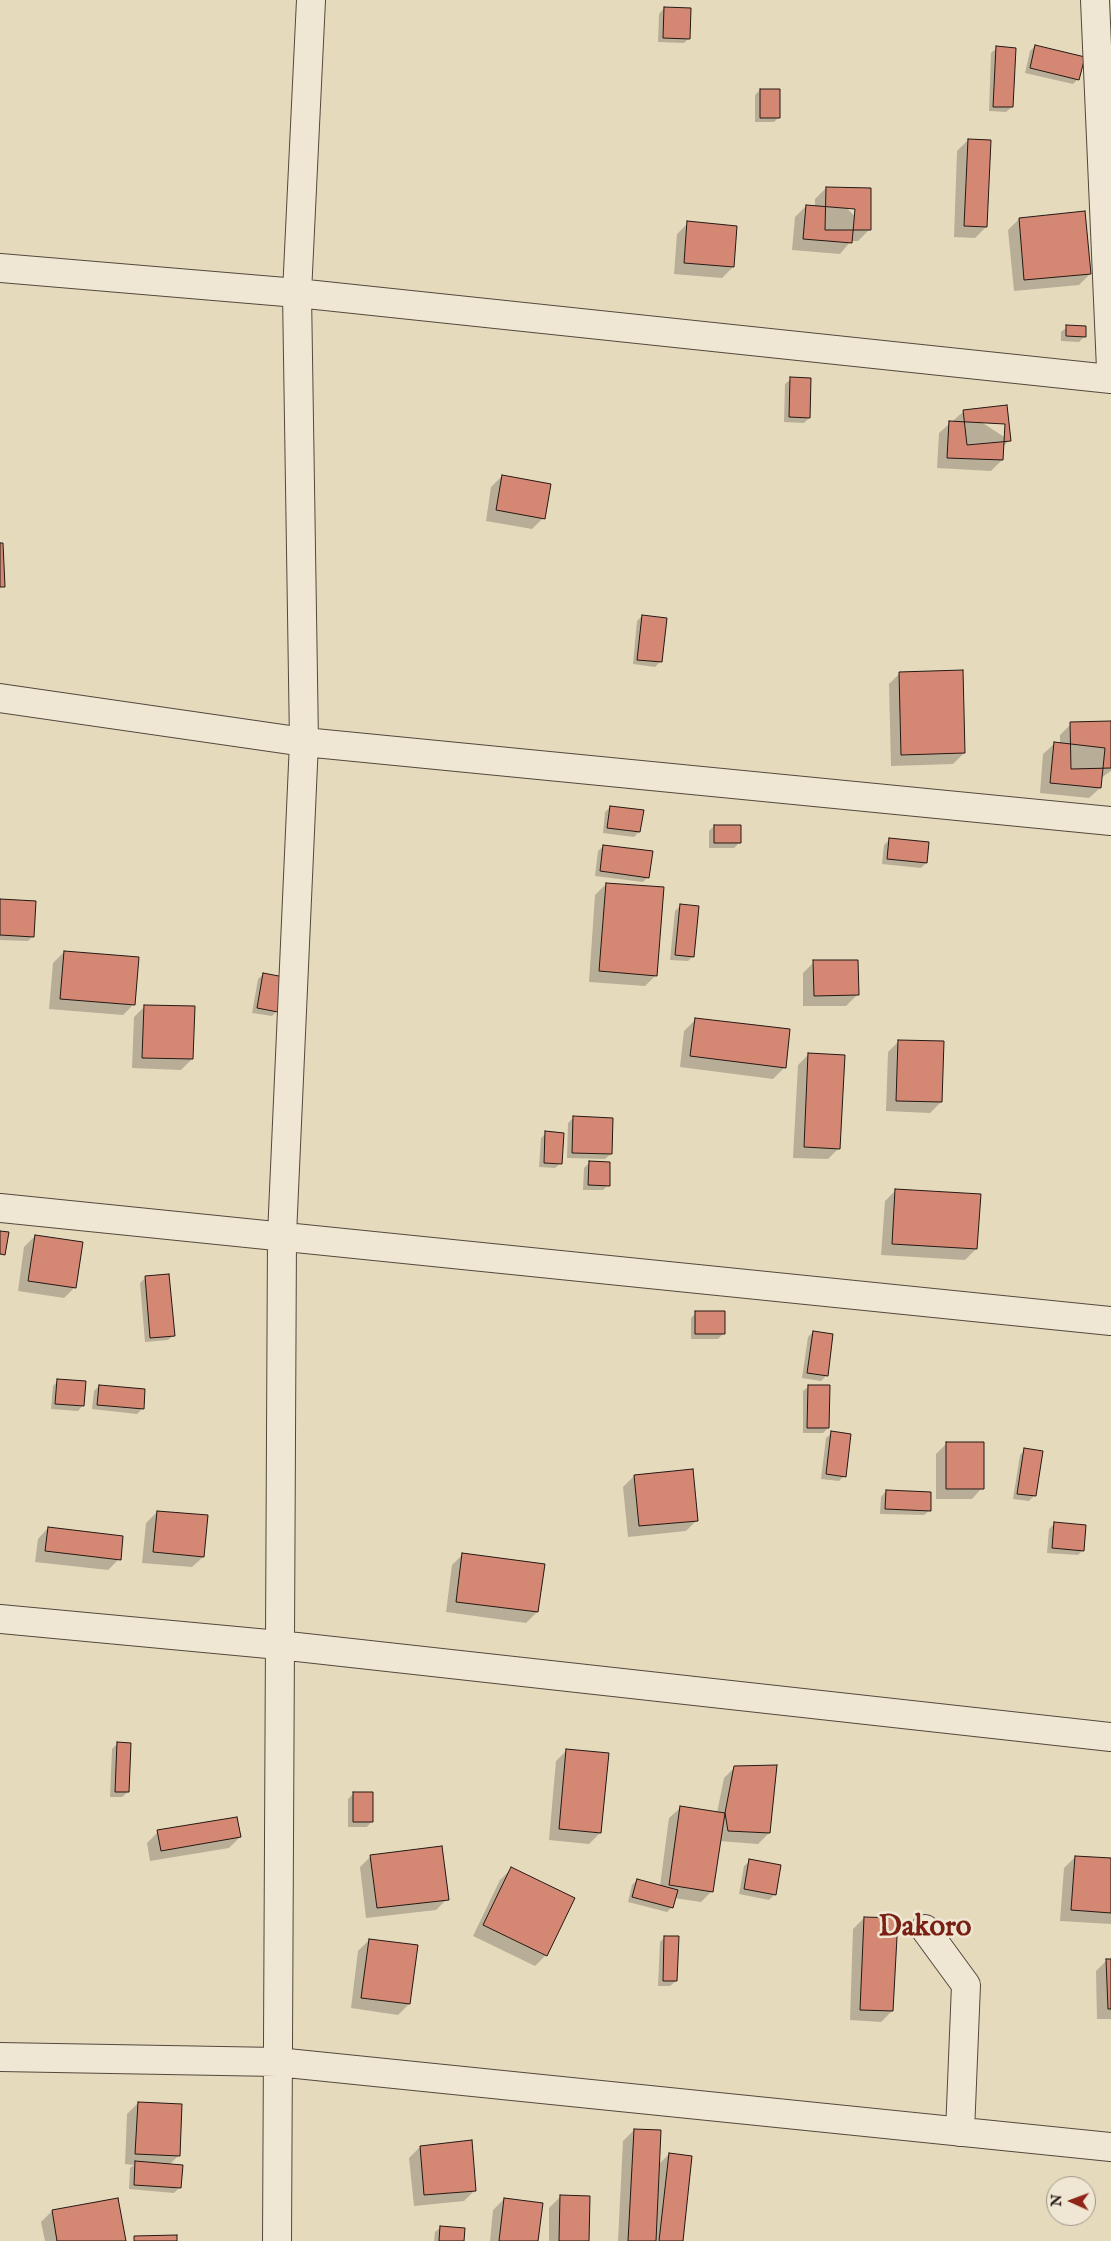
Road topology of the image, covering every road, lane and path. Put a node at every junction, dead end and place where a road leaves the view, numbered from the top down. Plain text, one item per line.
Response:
1 (311, 0) edge
2 (1095, 0) edge
3 (0, 268) edge
4 (297, 293) junction
5 (1111, 368) edge
6 (1111, 379) edge
7 (0, 698) edge
8 (304, 742) junction
9 (1111, 821) edge
10 (0, 1208) edge
11 (282, 1235) junction
12 (1111, 1320) edge
13 (0, 1619) edge
14 (280, 1645) junction
15 (1111, 1737) edge
16 (925, 1929) dead end
17 (0, 2057) edge
18 (277, 2062) junction
19 (960, 2132) junction
20 (1111, 2147) edge
21 (277, 2241) edge

1 - 4 street
2 - 5 street
3 - 4 street
4 - 6 street
4 - 8 street
7 - 8 street
8 - 9 street
8 - 11 street
10 - 11 street
11 - 12 street
11 - 14 street
13 - 14 street
14 - 15 street
14 - 18 street
16 - 19 street
17 - 18 street
18 - 19 street
18 - 21 street
19 - 20 street

